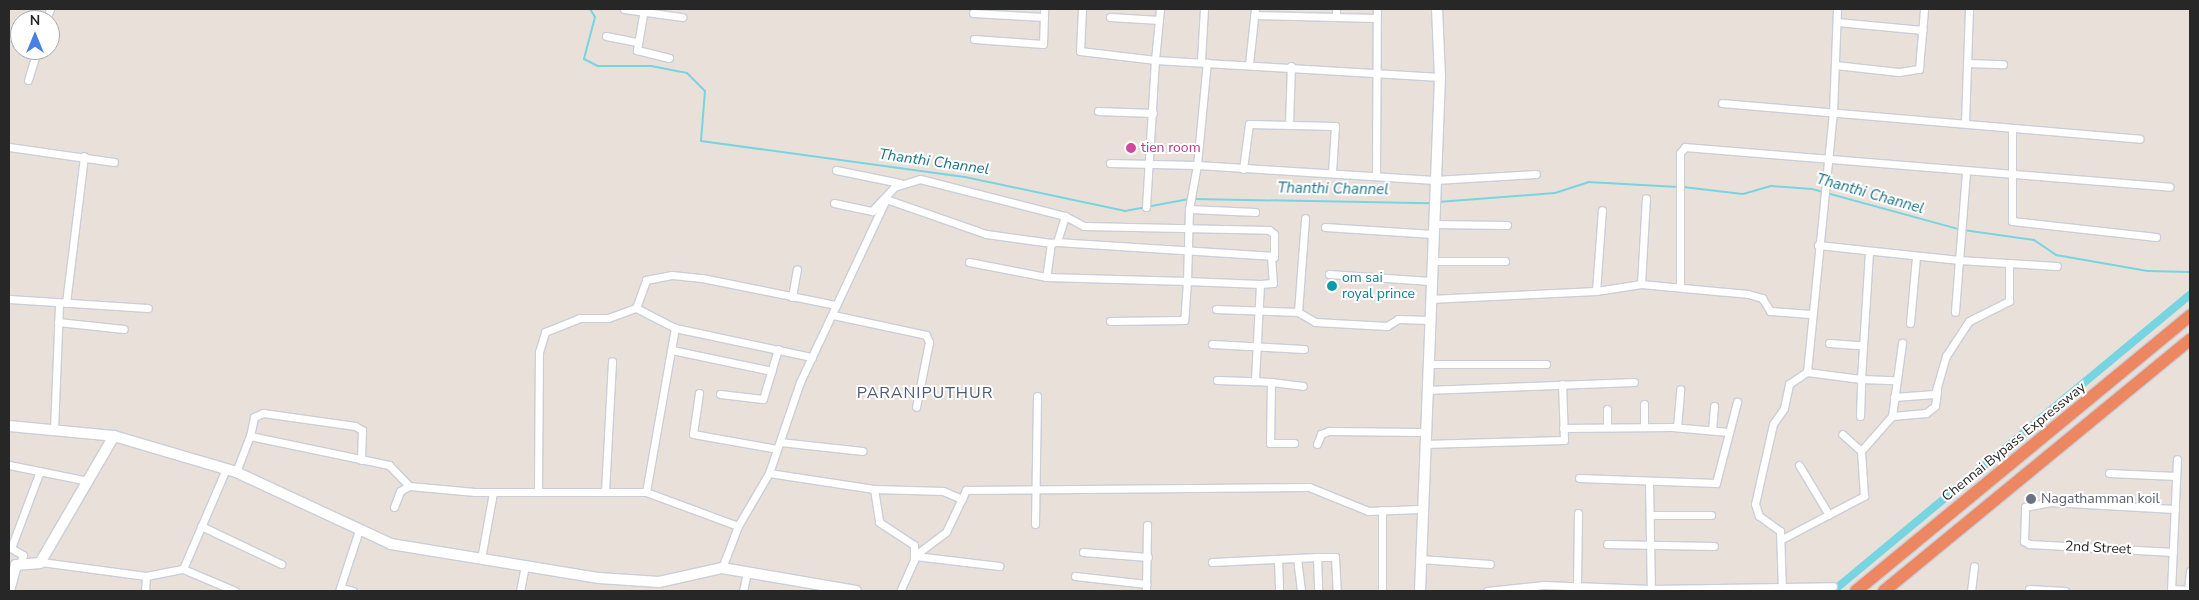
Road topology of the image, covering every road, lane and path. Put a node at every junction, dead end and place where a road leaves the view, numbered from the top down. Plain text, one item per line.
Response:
1 (624, 9) edge
2 (1044, 9) edge
3 (1082, 9) edge
4 (1160, 9) edge
5 (1204, 9) edge
6 (1336, 9) edge
7 (1376, 9) edge
8 (1437, 9) edge
9 (1837, 9) edge
10 (1924, 9) edge
11 (1968, 9) edge
12 (644, 10) edge
13 (1255, 12) edge
14 (972, 13) dead end
15 (1110, 16) dead end
16 (682, 17) dead end
17 (1044, 17) junction
18 (1336, 17) junction
19 (1376, 18) junction
20 (1159, 20) junction
21 (1837, 22) junction
22 (1923, 30) junction
23 (606, 36) dead end
24 (974, 39) dead end
25 (638, 42) junction
26 (669, 58) dead end
27 (34, 60) edge
28 (1155, 60) junction
29 (1204, 62) junction
30 (1967, 63) junction
31 (1249, 64) junction
32 (2003, 64) dead end
33 (1835, 65) junction
34 (1291, 66) junction
35 (1374, 70) junction
36 (1440, 77) junction
37 (28, 80) dead end
38 (1722, 103) dead end
39 (1098, 111) dead end
40 (1153, 113) junction
41 (1832, 113) junction
42 (1965, 123) junction
43 (1289, 125) junction
44 (2012, 129) junction
45 (2139, 139) dead end
46 (9, 146) edge
47 (84, 156) junction
48 (1829, 157) junction
49 (114, 162) dead end
50 (1110, 163) dead end
51 (1149, 164) junction
52 (1197, 165) junction
53 (1243, 169) junction
54 (836, 170) dead end
55 (1966, 172) junction
56 (1332, 173) junction
57 (1536, 174) dead end
58 (1376, 175) junction
59 (2010, 176) junction
60 (1435, 180) junction
61 (901, 183) junction
62 (2169, 187) dead end
63 (1646, 198) dead end
64 (886, 199) junction
65 (834, 203) dead end
66 (1146, 207) dead end
67 (1189, 209) junction
68 (1602, 210) dead end
69 (1255, 212) dead end
70 (1065, 216) junction
71 (1305, 218) dead end
72 (1508, 225) dead end
73 (1325, 227) dead end
74 (1433, 229) junction
75 (1188, 230) junction
76 (2156, 237) dead end
77 (1054, 243) junction
78 (1818, 245) junction
79 (1187, 252) junction
80 (1869, 253) junction
81 (1274, 257) junction
82 (1916, 257) junction
83 (1959, 260) junction
84 (1431, 261) junction
85 (1505, 261) dead end
86 (969, 262) dead end
87 (2010, 263) junction
88 (2058, 266) dead end
89 (798, 269) dead end
90 (1329, 274) dead end
91 (1046, 277) junction
92 (1187, 281) junction
93 (1430, 281) junction
94 (1260, 284) junction
95 (1641, 284) junction
96 (1680, 286) junction
97 (1596, 291) junction
98 (792, 297) junction
99 (9, 300) edge
100 (1430, 300) junction
101 (63, 303) junction
102 (836, 305) junction
103 (148, 308) dead end
104 (636, 308) junction
105 (1216, 309) dead end
106 (1258, 310) junction
107 (1298, 312) junction
108 (1955, 312) dead end
109 (1811, 314) junction
110 (833, 315) junction
111 (2190, 316) edge
112 (1428, 320) junction
113 (1110, 321) dead end
114 (58, 322) junction
115 (1910, 323) dead end
116 (675, 328) junction
117 (124, 329) dead end
118 (2190, 340) edge
119 (1829, 343) dead end
120 (1902, 343) dead end
121 (1212, 344) dead end
122 (1860, 344) junction
123 (1256, 346) junction
124 (778, 349) junction
125 (1304, 349) dead end
126 (672, 350) junction
127 (812, 357) junction
128 (612, 361) dead end
129 (1427, 364) junction
130 (1546, 364) dead end
131 (772, 371) junction
132 (1808, 372) junction
133 (1861, 379) junction
134 (1217, 380) dead end
135 (1894, 380) junction
136 (1255, 381) junction
137 (1270, 382) junction
138 (1634, 382) dead end
139 (1562, 384) junction
140 (1304, 386) dead end
141 (1680, 389) dead end
142 (1425, 390) junction
143 (1937, 391) junction
144 (699, 393) dead end
145 (720, 394) dead end
146 (1038, 396) dead end
147 (1894, 397) junction
148 (1737, 402) dead end
149 (1644, 404) dead end
150 (1714, 406) dead end
151 (916, 407) dead end
152 (1607, 409) dead end
153 (1860, 416) dead end
154 (1892, 416) junction
155 (9, 426) edge
156 (1607, 427) junction
157 (1644, 427) junction
158 (1677, 427) junction
159 (1563, 428) junction
160 (54, 430) junction
161 (1712, 430) junction
162 (1423, 432) junction
163 (1728, 432) junction
164 (1842, 434) dead end
165 (114, 436) junction
166 (250, 436) junction
167 (780, 442) junction
168 (1294, 443) dead end
169 (1317, 444) dead end
170 (1424, 444) junction
171 (776, 449) junction
172 (863, 451) dead end
173 (1861, 451) junction
174 (2177, 459) dead end
175 (361, 460) junction
176 (9, 465) edge
177 (1799, 465) dead end
178 (226, 469) junction
179 (40, 471) junction
180 (236, 472) junction
181 (769, 473) junction
182 (2110, 474) dead end
183 (2176, 476) junction
184 (1579, 478) dead end
185 (1649, 480) junction
186 (88, 481) junction
187 (408, 486) junction
188 (1034, 487) junction
189 (874, 489) junction
190 (538, 490) junction
191 (605, 491) junction
192 (493, 492) junction
193 (646, 492) junction
194 (962, 499) junction
195 (394, 508) dead end
196 (1420, 509) junction
197 (1382, 510) junction
198 (2175, 510) junction
199 (1578, 513) dead end
200 (1650, 515) junction
201 (1711, 515) dead end
202 (1829, 516) junction
203 (1035, 524) dead end
204 (201, 526) junction
205 (738, 526) junction
206 (1147, 526) dead end
207 (359, 530) junction
208 (1782, 539) junction
209 (1607, 544) dead end
210 (1651, 545) junction
211 (1714, 546) dead end
212 (10, 547) edge
213 (1084, 552) dead end
214 (2173, 552) junction
215 (914, 556) junction
216 (1148, 557) junction
217 (1317, 557) junction
218 (480, 558) junction
219 (1297, 558) junction
220 (1278, 559) junction
221 (1420, 560) junction
222 (41, 562) junction
223 (1212, 562) dead end
224 (20, 564) junction
225 (281, 564) dead end
226 (1490, 564) dead end
227 (525, 566) junction
228 (999, 566) dead end
229 (1974, 566) dead end
230 (722, 568) junction
231 (183, 569) junction
232 (2190, 571) edge
233 (747, 572) junction
234 (146, 576) junction
235 (1075, 576) dead end
236 (1577, 584) junction
237 (1833, 586) dead end
238 (1147, 588) edge
239 (1782, 589) edge
240 (2029, 589) dead end
241 (340, 590) edge
242 (1651, 590) edge
243 (2171, 590) edge
244 (2189, 590) edge
245 (9, 591) edge
246 (145, 591) edge
247 (235, 591) edge
248 (353, 591) edge
249 (520, 591) edge
250 (743, 591) edge
251 (856, 591) edge
252 (900, 591) edge
253 (1280, 591) edge
254 (1301, 591) edge
255 (1318, 591) edge
256 (1337, 591) edge
257 (1382, 591) edge
258 (1420, 591) edge
259 (1487, 591) edge
260 (1856, 591) edge
261 (1884, 591) edge
262 (1971, 591) edge
263 (2064, 591) edge

1 - 12 street
2 - 17 street
3 - 28 street
4 - 20 street
5 - 29 street
6 - 18 street
7 - 19 street
8 - 36 street
9 - 21 street
10 - 22 street
11 - 30 street
12 - 16 street
12 - 25 street
13 - 18 street
13 - 31 street
14 - 17 street
15 - 20 street
17 - 24 street
18 - 19 street
19 - 35 street
20 - 28 street
21 - 22 street
21 - 33 street
22 - 33 street
23 - 25 street
25 - 26 street
27 - 37 street
28 - 29 street
28 - 40 street
29 - 31 street
29 - 52 street
30 - 32 street
30 - 42 street
31 - 34 street
33 - 41 street
34 - 35 street
34 - 43 street
35 - 36 street
35 - 58 street
36 - 60 street
38 - 41 street
39 - 40 street
40 - 51 street
41 - 42 street
41 - 48 street
42 - 44 street
43 - 53 street
43 - 56 street
44 - 45 street
44 - 59 street
46 - 47 street
47 - 49 street
47 - 101 street
48 - 55 street
48 - 78 street
48 - 96 street
50 - 51 street
51 - 52 street
51 - 66 street
52 - 53 street
52 - 67 street
53 - 56 street
54 - 61 street
55 - 59 street
55 - 83 street
56 - 58 street
57 - 60 street
58 - 60 street
59 - 62 street
59 - 76 street
60 - 74 street
61 - 64 street
61 - 70 street
63 - 95 street
64 - 65 street
64 - 77 street
64 - 102 street
67 - 69 street
67 - 75 street
68 - 97 street
70 - 75 street
70 - 77 street
71 - 107 street
72 - 74 street
73 - 74 street
74 - 84 street
75 - 79 street
75 - 81 street
77 - 79 street
77 - 91 street
78 - 80 street
78 - 109 street
79 - 81 street
79 - 92 street
80 - 82 street
80 - 122 street
81 - 94 street
82 - 83 street
82 - 115 street
83 - 87 street
83 - 108 street
84 - 85 street
84 - 93 street
86 - 91 street
87 - 88 street
87 - 143 street
89 - 98 street
90 - 93 street
91 - 92 street
92 - 94 street
92 - 113 street
93 - 100 street
94 - 106 street
95 - 96 street
95 - 97 street
96 - 109 street
97 - 100 street
98 - 102 street
98 - 104 street
99 - 101 street
100 - 112 street
101 - 103 street
101 - 114 street
102 - 110 street
104 - 116 street
104 - 190 street
105 - 106 street
106 - 107 street
106 - 123 street
107 - 112 street
109 - 132 street
110 - 127 street
110 - 151 street
111 - 260 highway, Chennai Bypass Expressway
112 - 129 street
114 - 117 street
114 - 160 street
116 - 124 street
116 - 126 street
118 - 261 highway
119 - 122 street
120 - 135 street
121 - 123 street
122 - 133 street
123 - 125 street
123 - 136 street
124 - 127 street
124 - 131 street
126 - 131 street
126 - 193 street
127 - 167 street
128 - 191 street
129 - 130 street
129 - 142 street
131 - 145 street
132 - 133 street
132 - 208 street
133 - 135 street
133 - 153 street
134 - 136 street
135 - 147 street
136 - 137 street
137 - 140 street
137 - 168 street
138 - 139 street
139 - 142 street
139 - 159 street
141 - 158 street
142 - 162 street
143 - 147 street
143 - 154 street
144 - 171 street
146 - 188 street
147 - 154 street
148 - 163 street
149 - 157 street
150 - 161 street
152 - 156 street
154 - 173 street
155 - 160 street
156 - 157 street
156 - 159 street
157 - 158 street
158 - 161 street
159 - 170 street
160 - 165 street
161 - 163 street
162 - 169 street
162 - 170 street
163 - 185 street
164 - 173 street
165 - 178 street
165 - 186 street
166 - 175 street
166 - 175 street
166 - 180 street
167 - 171 street
167 - 172 street
170 - 196 street
171 - 181 street
173 - 202 street
174 - 183 street
175 - 187 street
176 - 179 street
177 - 202 street
178 - 180 street
178 - 204 street
179 - 186 street
179 - 212 street
180 - 207 street
181 - 189 street
181 - 205 street
182 - 183 street
183 - 198 street
184 - 185 street
185 - 200 street
186 - 222 street
187 - 192 street
187 - 195 street
188 - 194 street
188 - 197 street
188 - 203 street
189 - 194 street
189 - 215 street
190 - 191 street
190 - 192 street
191 - 193 street
192 - 218 street
193 - 205 street
194 - 215 street
196 - 197 street
196 - 221 street
197 - 257 street
198 - 214 street
198 - 214 street, 2nd Street
199 - 236 street
200 - 201 street
200 - 210 street
202 - 208 street
204 - 225 street
204 - 231 street
205 - 230 street
206 - 216 street
207 - 218 street
207 - 241 street
208 - 239 street
209 - 210 street
210 - 211 street
210 - 242 street
212 - 224 street
213 - 216 street
214 - 243 street
215 - 228 street
215 - 252 street
216 - 238 street
217 - 219 street
217 - 255 street
217 - 256 street
218 - 227 street
219 - 220 street
219 - 254 street
220 - 223 street
220 - 253 street
221 - 226 street
221 - 258 street
222 - 224 street
222 - 234 street
224 - 245 street
227 - 230 street
227 - 249 street
229 - 262 street
230 - 233 street
231 - 234 street
231 - 247 street
232 - 244 street
233 - 250 street
233 - 251 street
234 - 246 street
235 - 238 street
236 - 242 street
236 - 259 street
237 - 239 street
239 - 242 street
240 - 263 street
241 - 248 street
243 - 244 street

